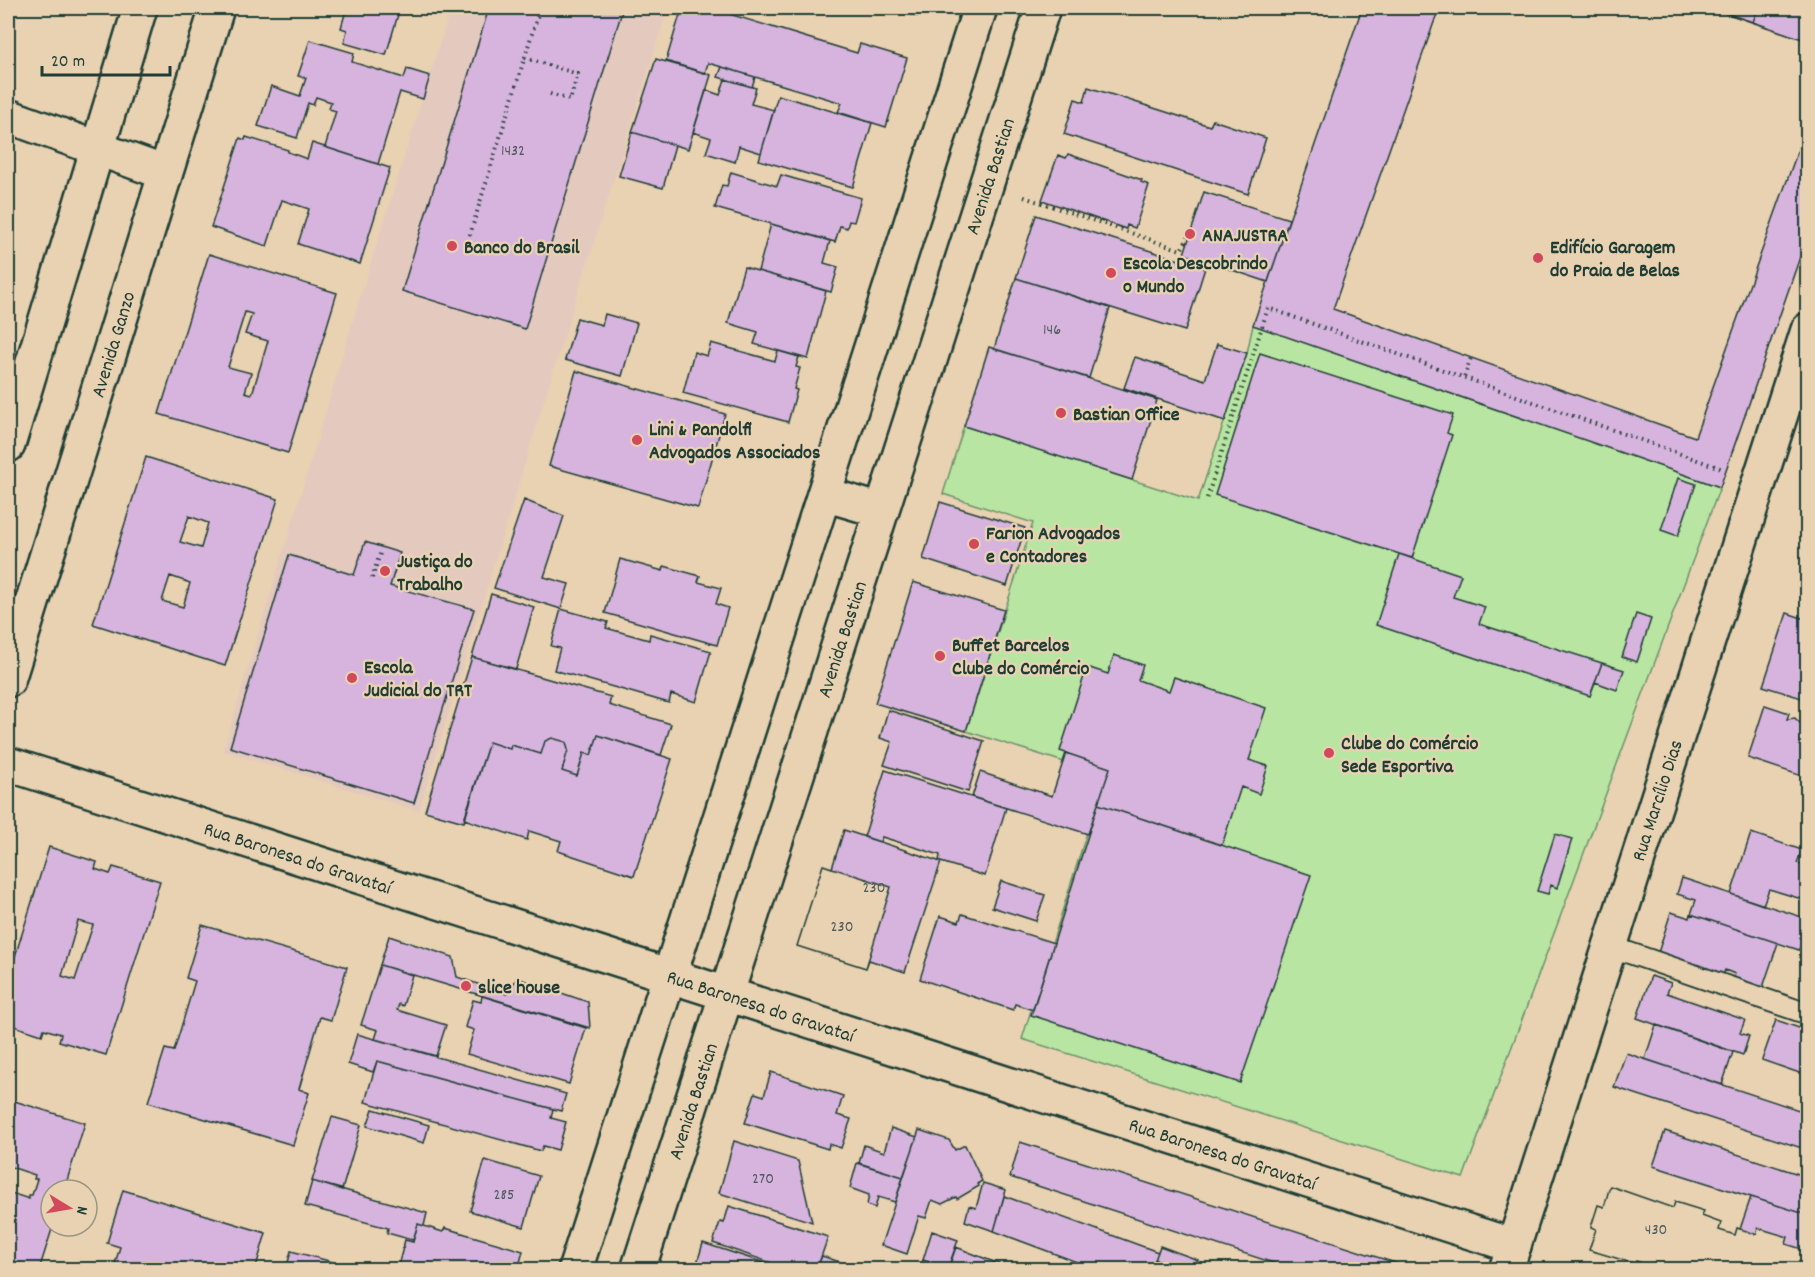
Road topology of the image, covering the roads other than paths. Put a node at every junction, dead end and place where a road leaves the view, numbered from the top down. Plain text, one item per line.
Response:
1 (140, 8) edge
2 (217, 8) edge
3 (980, 8) edge
4 (1043, 8) edge
5 (8, 116) edge
6 (98, 148) junction
7 (165, 173) junction
8 (1807, 335) edge
9 (8, 445) edge
10 (824, 494) junction
11 (882, 511) junction
12 (8, 680) edge
13 (8, 764) edge
14 (1610, 946) junction
15 (669, 976) junction
16 (726, 994) junction
17 (1808, 1014) edge
18 (1510, 1258) edge
19 (575, 1269) edge
20 (638, 1269) edge

1 - 6 street
2 - 7 street, Avenida Ganzo
3 - 10 street
4 - 11 street, Avenida Bastian
5 - 6 street
6 - 7 street
6 - 9 street
7 - 12 street, Avenida Ganzo
8 - 14 street, Rua Marcílio Dias
10 - 11 street
10 - 15 street
11 - 16 street, Avenida Bastian
13 - 15 street, Rua Baronesa do Gravataí
14 - 17 lane
14 - 18 street, Rua Marcílio Dias
15 - 16 street, Rua Baronesa do Gravataí
15 - 19 street
16 - 18 street, Rua Baronesa do Gravataí
16 - 20 street, Avenida Bastian

